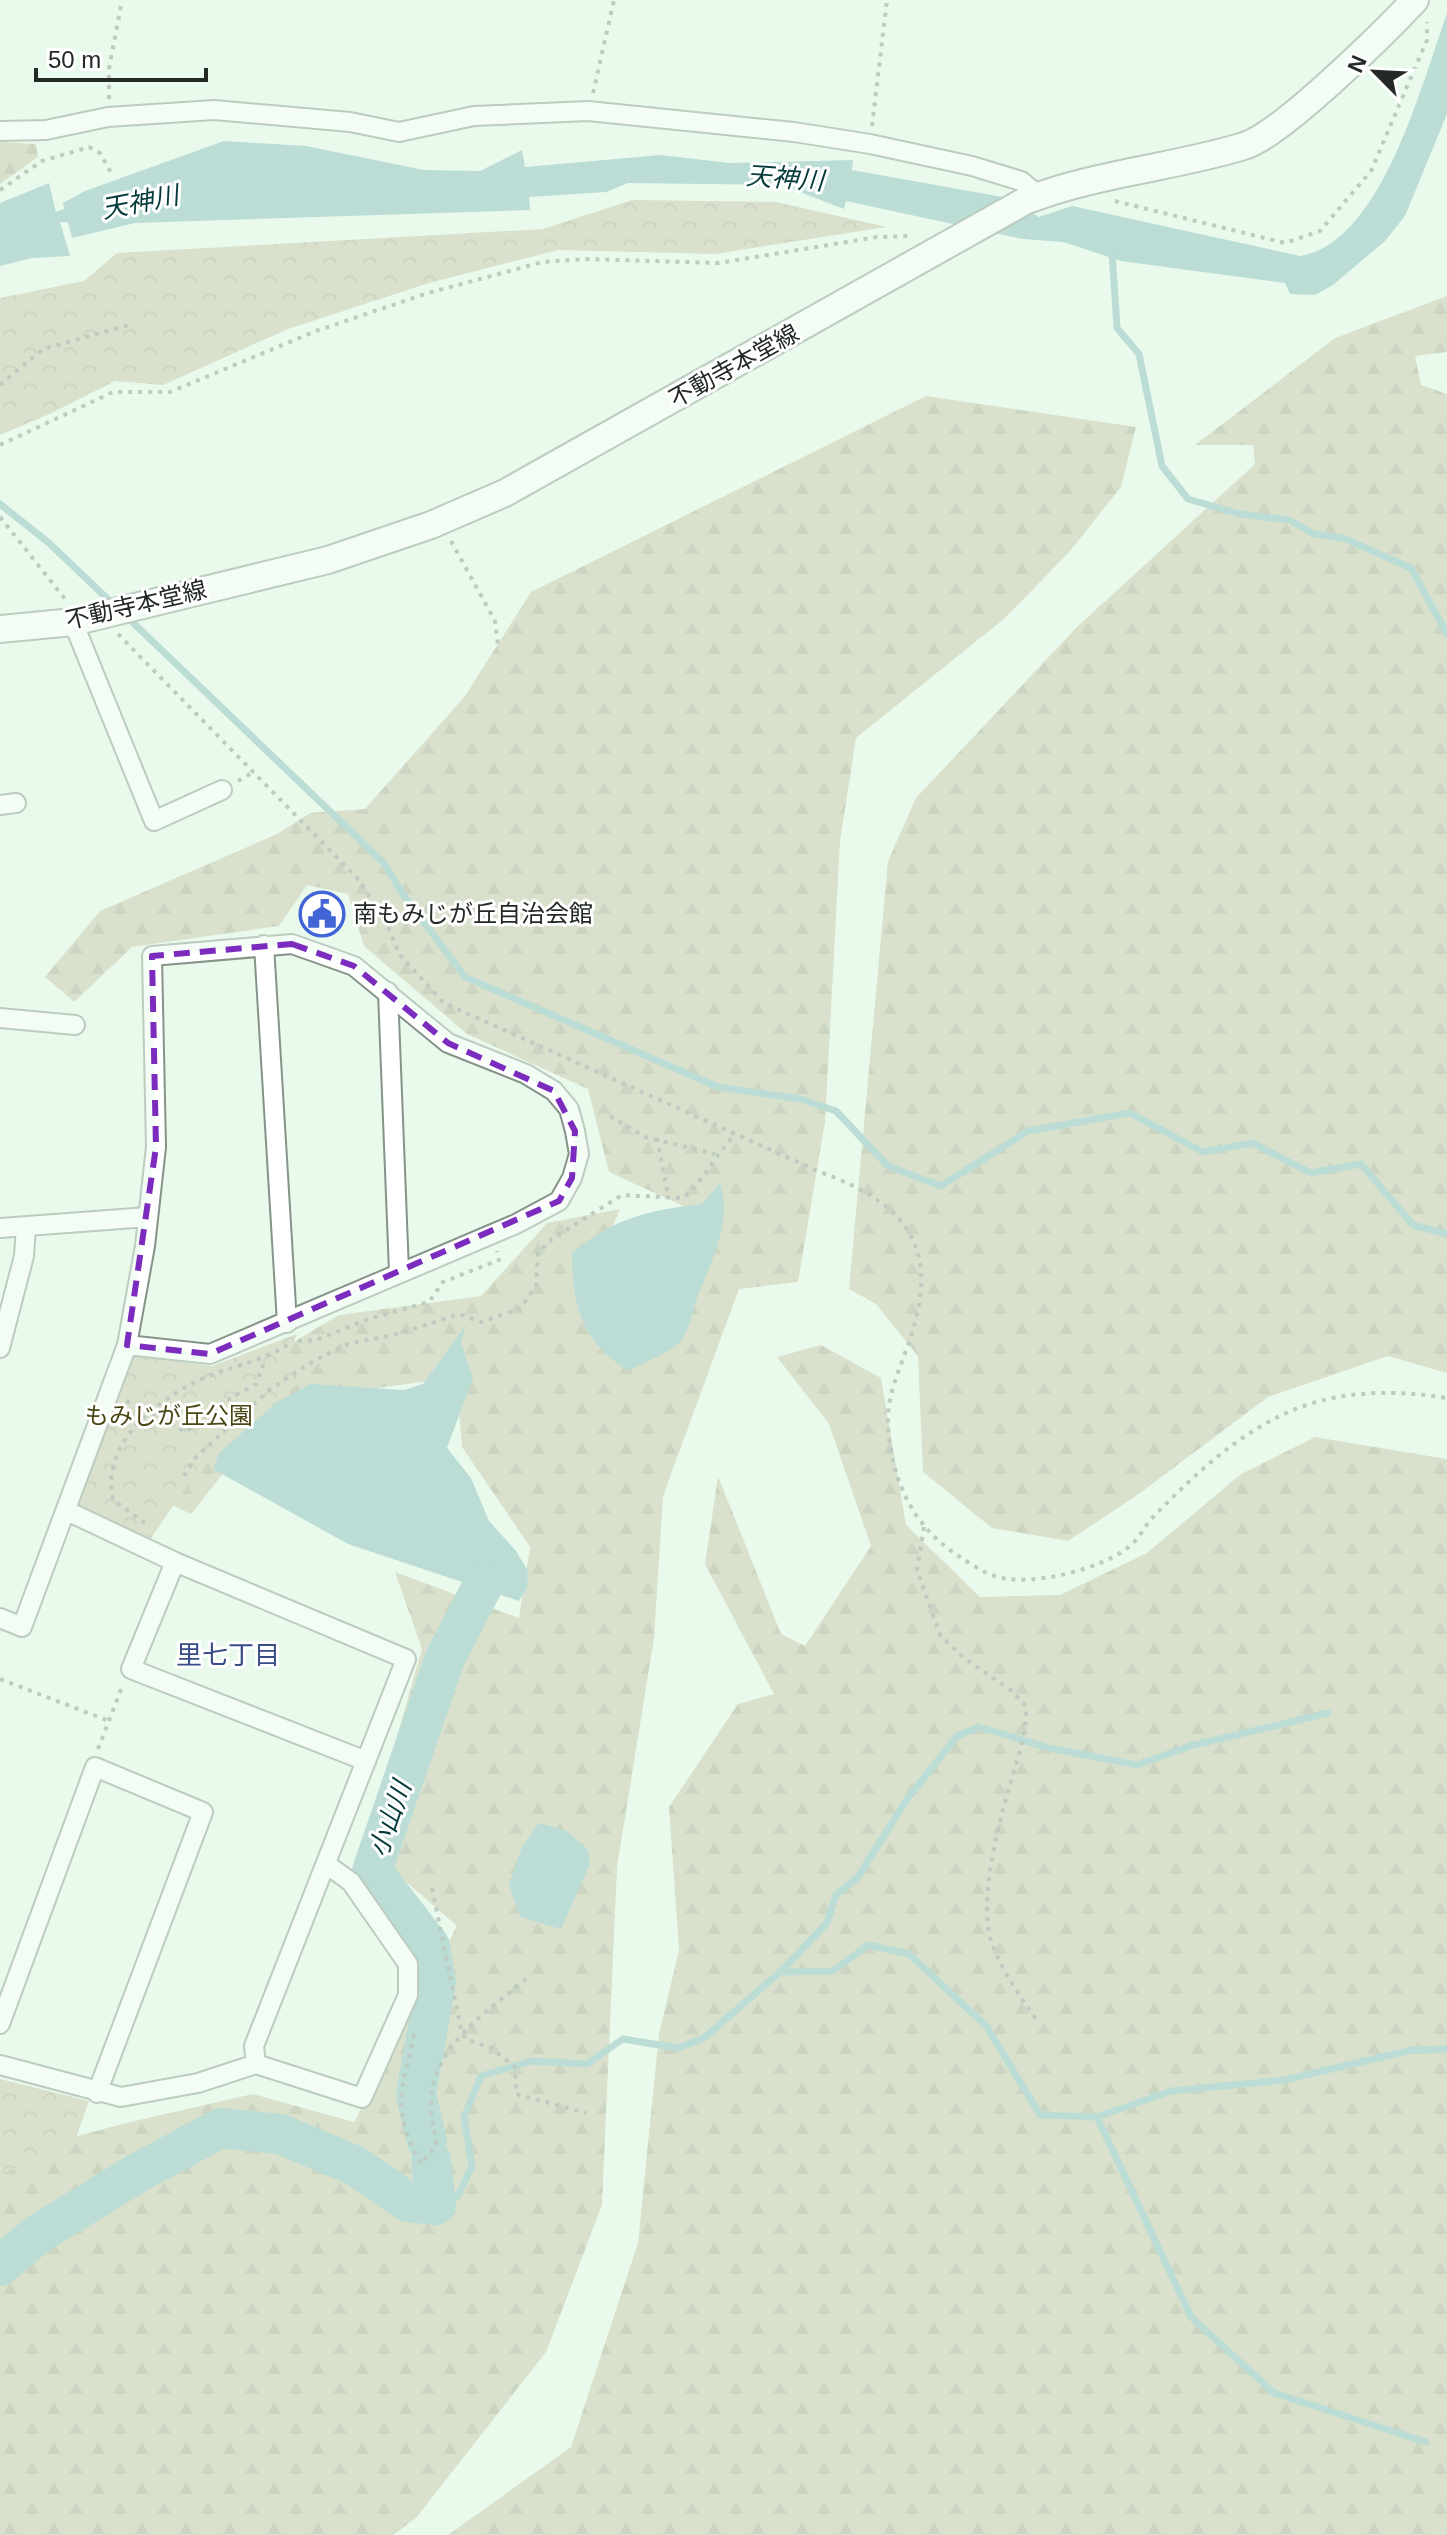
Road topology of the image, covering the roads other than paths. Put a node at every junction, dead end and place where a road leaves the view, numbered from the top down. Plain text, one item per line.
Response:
1 (1421, 7) edge
2 (0, 131) edge
3 (1032, 198) junction
4 (84, 619) junction
5 (0, 629) edge
6 (222, 790) dead end
7 (264, 945) junction
8 (388, 992) junction
9 (0, 1018) edge
10 (75, 1025) dead end
11 (148, 1217) junction
12 (26, 1227) junction
13 (0, 1228) edge
14 (399, 1272) junction
15 (287, 1323) junction
16 (127, 1345) junction
17 (0, 1348) edge
18 (67, 1511) junction
19 (175, 1562) junction
20 (0, 1618) edge
21 (366, 1761) junction
22 (326, 1864) junction
23 (0, 2024) edge
24 (256, 2064) junction
25 (0, 2065) edge
26 (97, 2093) junction

1 - 3 main road, 不動寺本堂線
2 - 3 street
3 - 4 main road, 不動寺本堂線
4 - 5 main road, 不動寺本堂線
4 - 6 street
7 - 8 street
7 - 11 street
7 - 15 street
8 - 14 street
8 - 14 street
9 - 10 street
11 - 12 street
11 - 16 street
12 - 13 street
12 - 17 street
14 - 15 street
15 - 16 street
16 - 18 street
18 - 19 street
18 - 20 street
19 - 21 street
19 - 21 street
21 - 22 street
22 - 24 street
22 - 24 street
23 - 26 street
24 - 26 street
25 - 26 street

